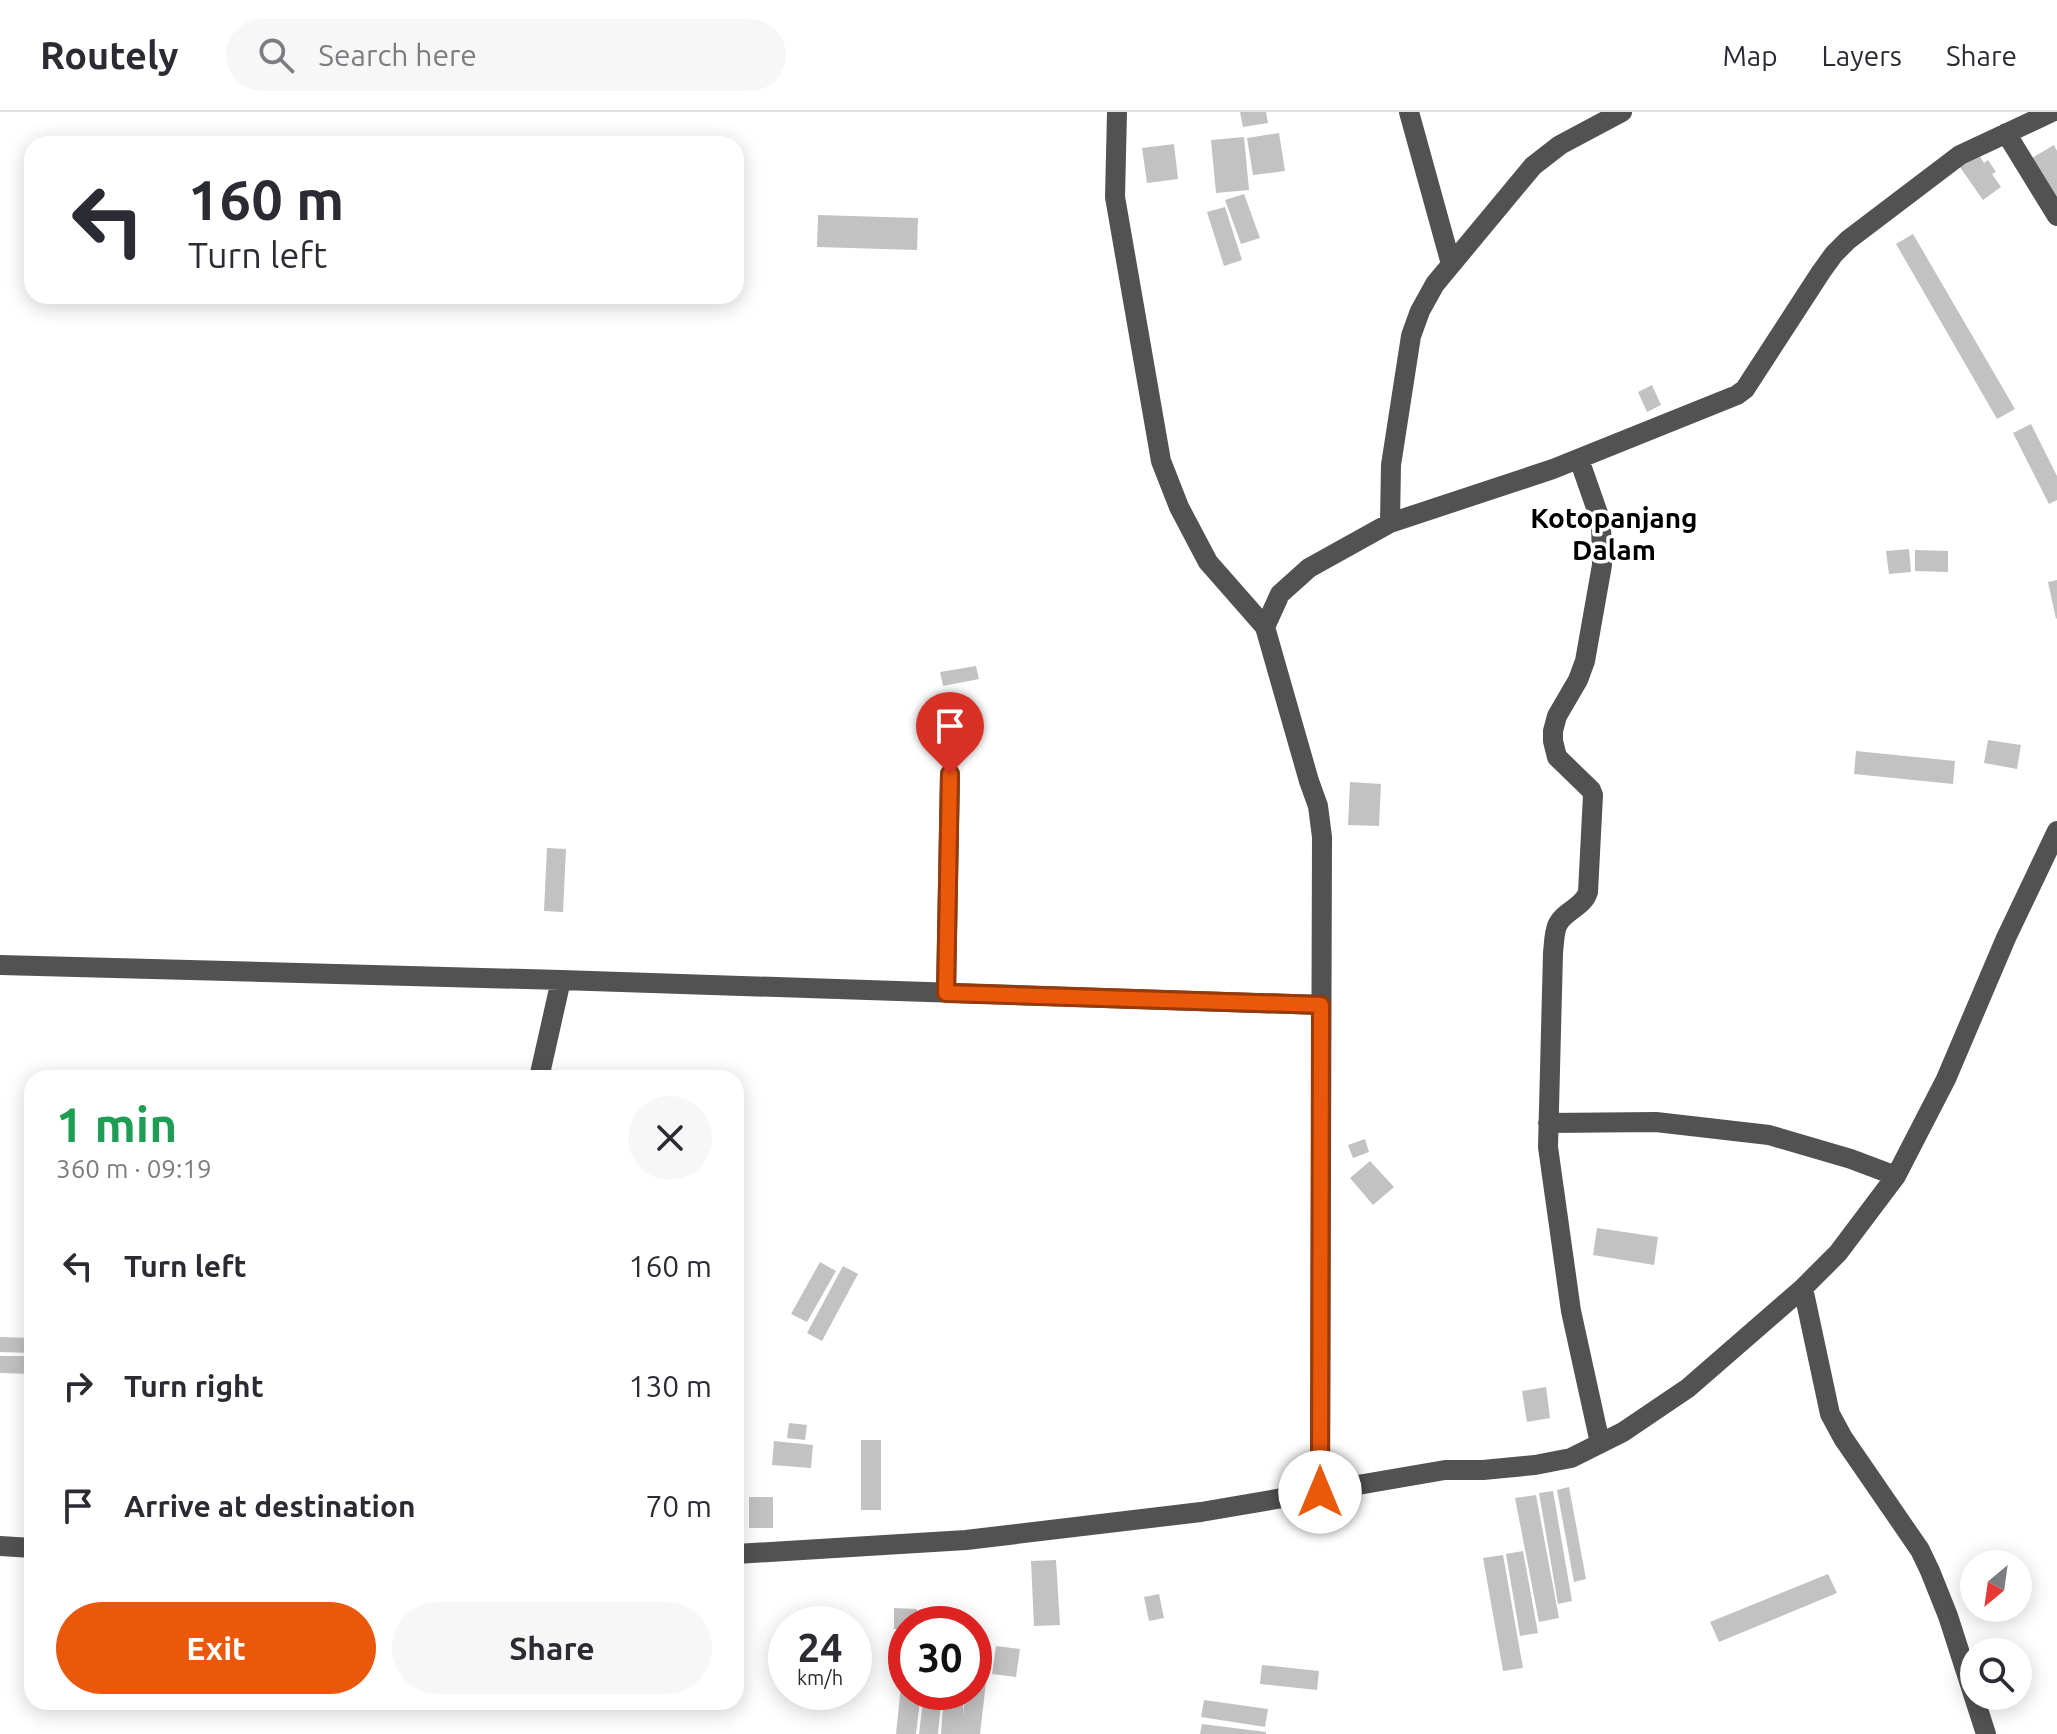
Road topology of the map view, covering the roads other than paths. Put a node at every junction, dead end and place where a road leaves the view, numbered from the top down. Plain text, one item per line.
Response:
1 (1117, 112) edge
2 (1409, 112) edge
3 (1622, 112) edge
4 (2052, 112) edge
5 (2006, 133) junction
6 (2057, 216) edge
7 (1451, 264) junction
8 (1579, 459) junction
9 (1390, 523) junction
10 (1265, 627) junction
11 (950, 774) dead end
12 (2057, 831) edge
13 (0, 965) edge
14 (561, 980) junction
15 (946, 993) junction
16 (1321, 1005) junction
17 (541, 1070) edge
18 (1548, 1123) junction
19 (1896, 1176) junction
20 (1803, 1288) junction
21 (1600, 1443) junction
22 (1320, 1492) junction
23 (0, 1546) edge
24 (24, 1548) edge
25 (744, 1554) edge
26 (1986, 1734) edge

1 - 10 street
2 - 7 street
3 - 7 street
4 - 5 street
5 - 6 street
5 - 8 street
7 - 9 street
8 - 9 street
8 - 18 street
9 - 10 street
10 - 16 street
11 - 15 street
12 - 19 street
13 - 14 street
14 - 15 street
14 - 17 street
15 - 16 street
16 - 22 street
18 - 19 street
18 - 21 street
19 - 20 street
20 - 21 street
20 - 26 street
21 - 22 street
22 - 25 street
23 - 24 street

